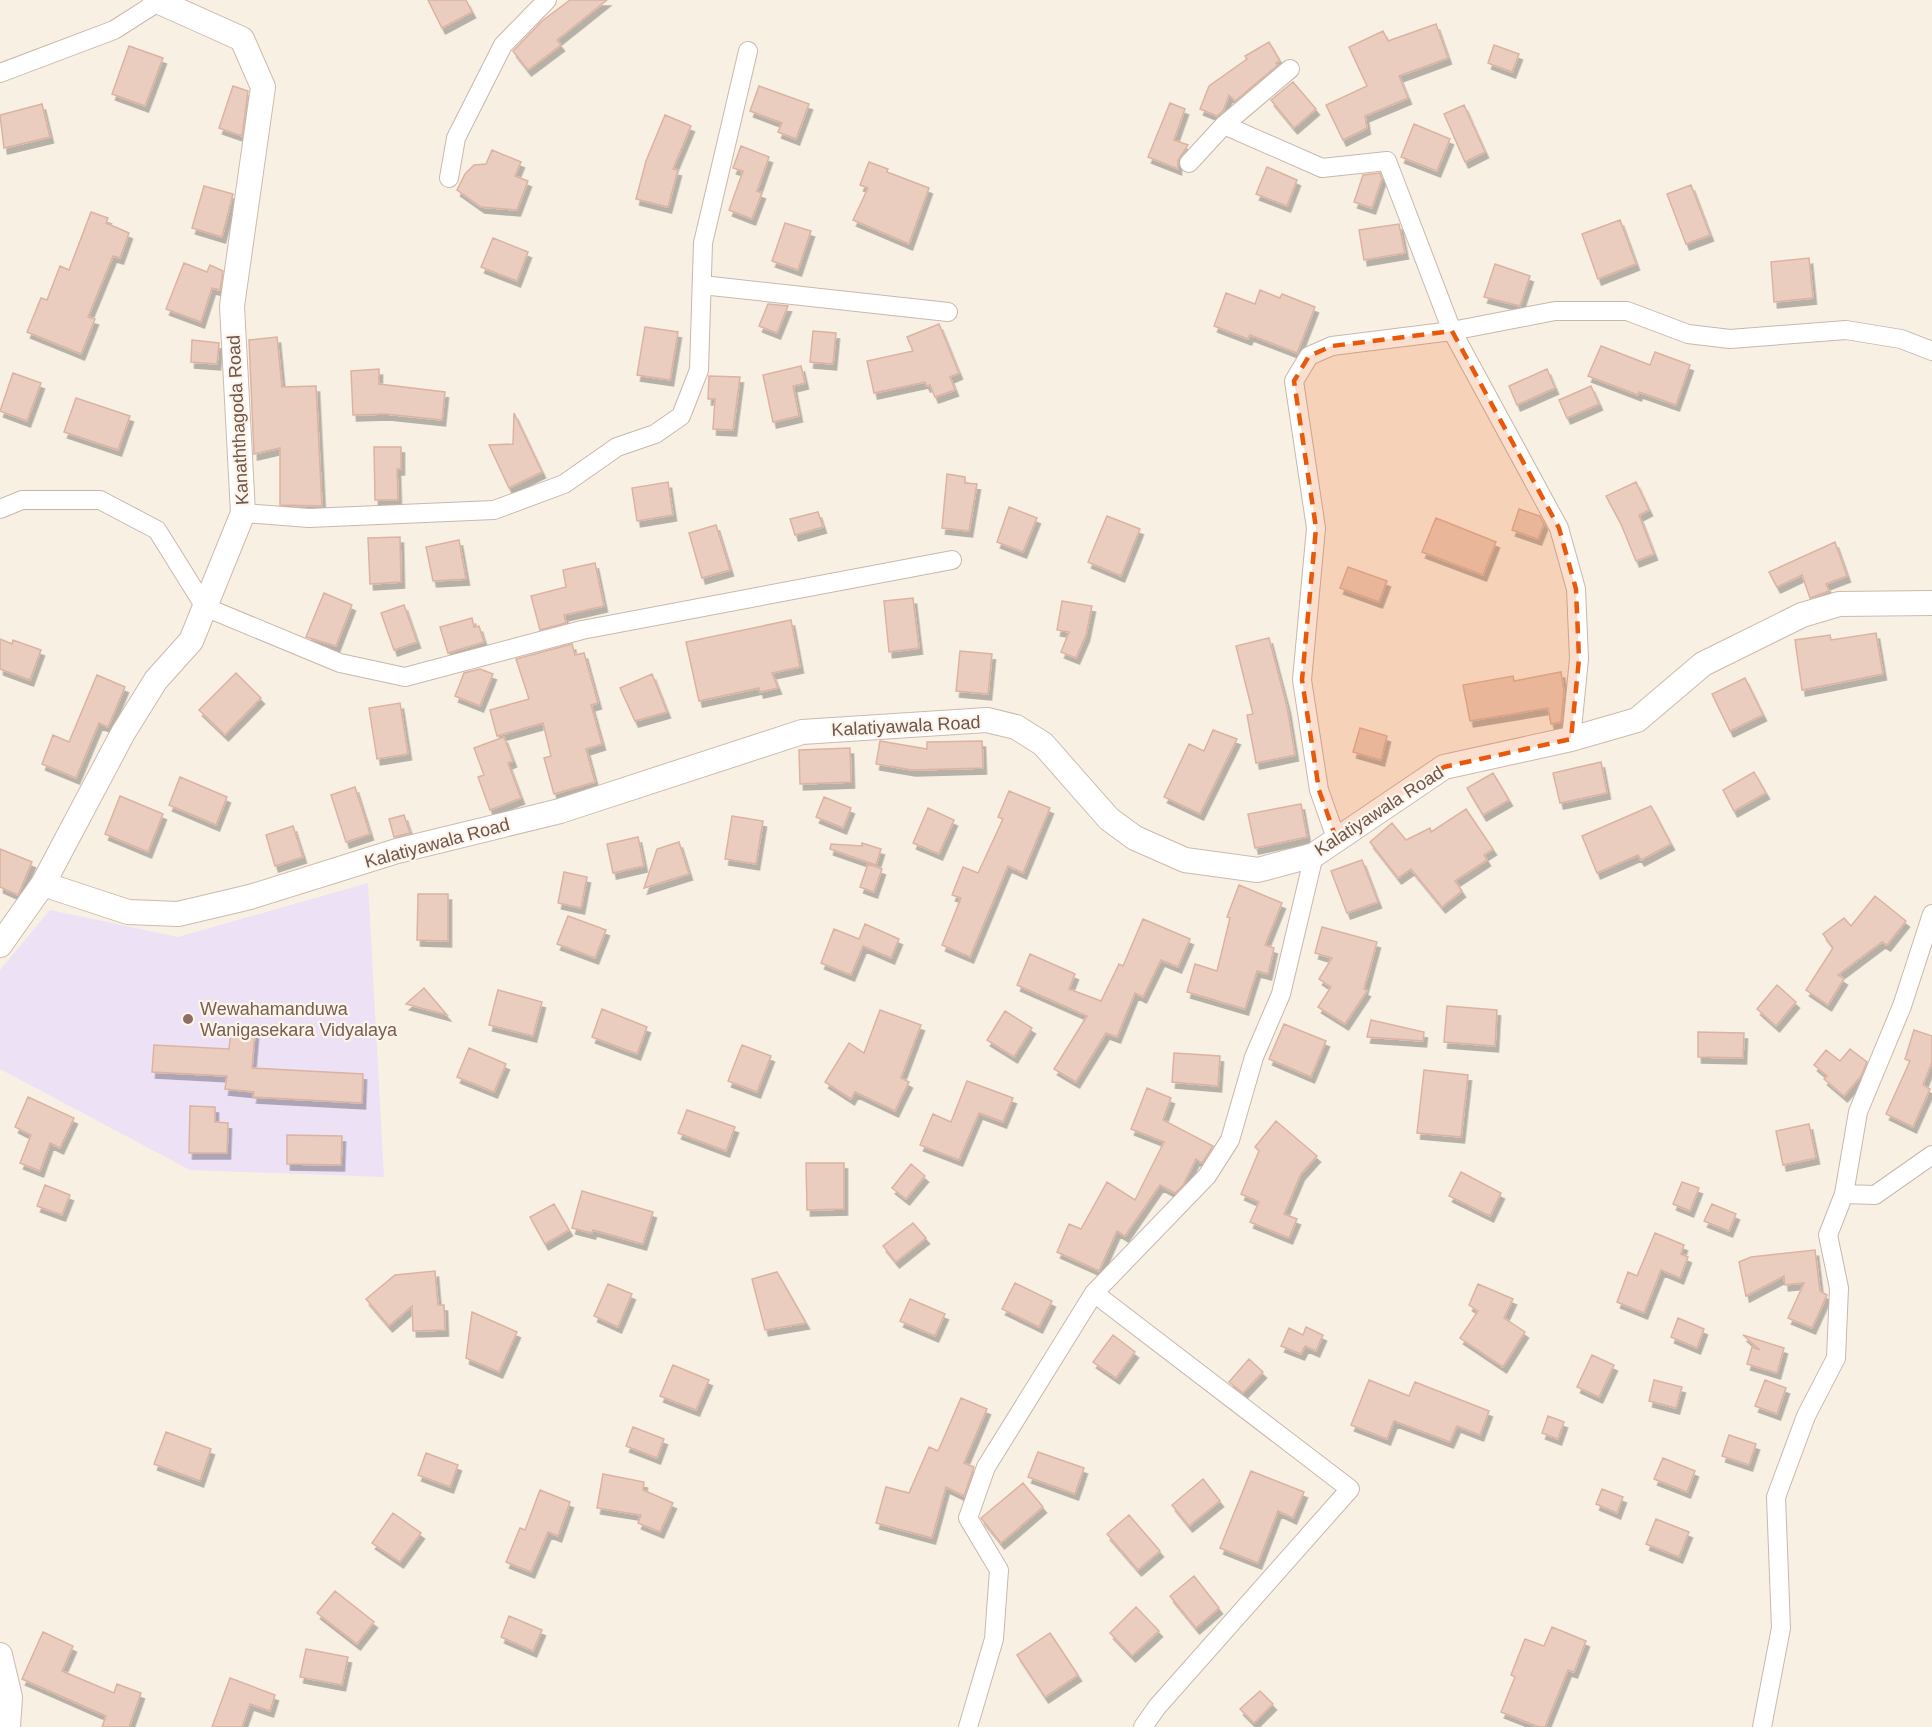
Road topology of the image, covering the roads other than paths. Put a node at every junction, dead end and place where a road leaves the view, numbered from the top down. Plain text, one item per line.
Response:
1 (547, 0) edge
2 (156, 1) edge
3 (748, 51) dead end
4 (1290, 69) dead end
5 (0, 73) edge
6 (1224, 125) junction
7 (1189, 163) dead end
8 (449, 178) dead end
9 (702, 285) junction
10 (948, 312) dead end
11 (1452, 331) junction
12 (1932, 351) edge
13 (0, 508) edge
14 (243, 513) junction
15 (952, 560) dead end
16 (1932, 603) edge
17 (205, 607) junction
18 (1571, 739) junction
19 (1337, 841) junction
20 (1314, 855) junction
21 (43, 884) junction
22 (1932, 914) edge
23 (0, 945) edge
24 (1932, 1155) edge
25 (1844, 1194) junction
26 (1094, 1293) junction
27 (0, 1655) edge
28 (8, 1727) edge
29 (968, 1727) edge
30 (1143, 1727) edge
31 (1762, 1727) edge

1 - 8 street
2 - 5 street
2 - 14 street, Kanaththagoda Road
3 - 9 street
4 - 6 street
6 - 7 street
6 - 11 street
9 - 10 street
9 - 14 street
11 - 12 street
11 - 18 street
11 - 19 street
13 - 17 street
14 - 17 street, Kanaththagoda Road
15 - 17 street
16 - 18 street, Kalatiyawala Road
17 - 21 street, Kanaththagoda Road
18 - 19 street, Kalatiyawala Road
19 - 20 street, Kalatiyawala Road
20 - 21 street, Kalatiyawala Road
20 - 26 street
21 - 23 street, Kanaththagoda Road
22 - 25 street
24 - 25 street
25 - 31 street
26 - 29 street
26 - 30 street
27 - 28 street

